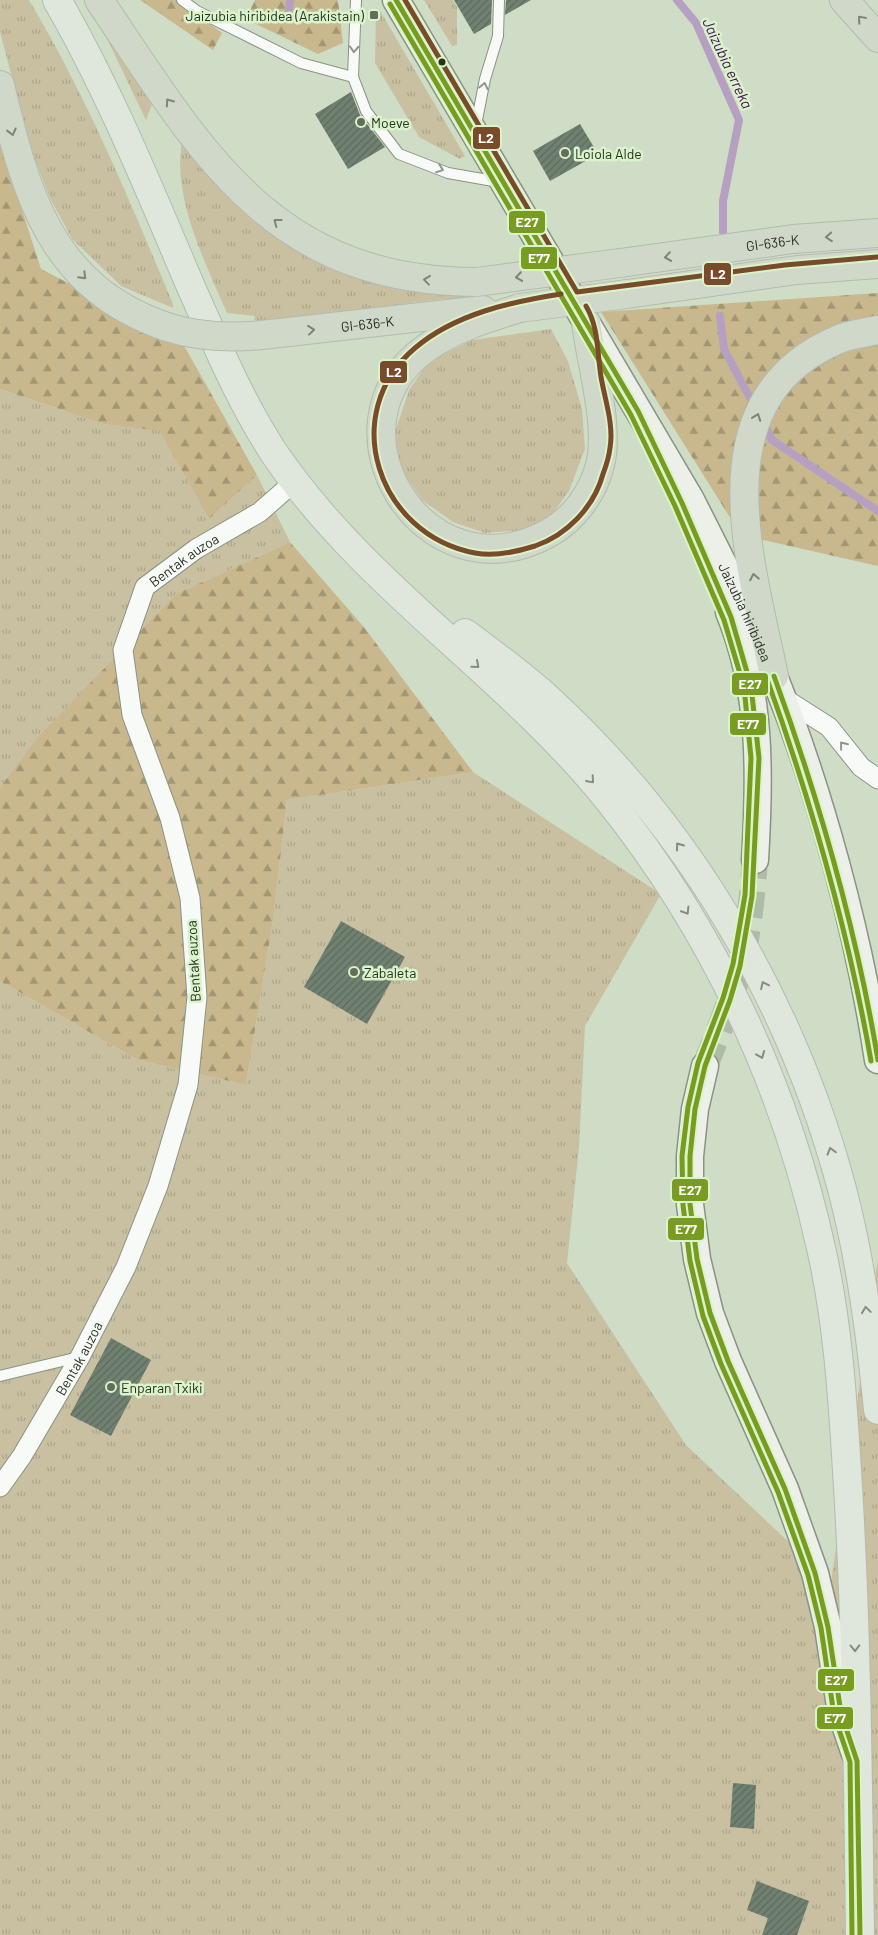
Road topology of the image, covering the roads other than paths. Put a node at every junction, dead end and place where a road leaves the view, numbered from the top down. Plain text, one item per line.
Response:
1 (57, 0) edge
2 (99, 0) edge
3 (182, 0) edge
4 (356, 0) edge
5 (396, 0) edge
6 (499, 0) edge
7 (844, 0) edge
8 (878, 38) edge
9 (353, 77) junction
10 (0, 85) edge
11 (474, 133) junction
12 (504, 183) junction
13 (878, 233) edge
14 (878, 264) edge
15 (520, 308) junction
16 (586, 323) junction
17 (878, 330) edge
18 (638, 411) junction
19 (294, 482) junction
20 (328, 522) junction
21 (778, 687) junction
22 (878, 779) edge
23 (754, 860) tunnel mouth
24 (878, 1060) edge
25 (705, 1066) tunnel mouth
26 (80, 1356) junction
27 (0, 1376) edge
28 (878, 1410) edge
29 (0, 1487) edge
30 (857, 1761) junction
31 (860, 1935) edge

1 - 19 main road
13 -> 2 highway, GI-636-K, bridge
3 - 9 lane
4 -> 9 lane
5 - 11 main road, Jaizubia hiribidea
11 -> 6 lane
8 -> 7 highway
9 -> 12 lane
10 -> 15 highway, GI-636-K, bridge
11 - 12 main road, Jaizubia hiribidea
12 - 16 main road, Jaizubia hiribidea
14 - 15 highway, GI-636-K, bridge
15 - 16 highway
16 - 18 main road, Jaizubia hiribidea
21 -> 17 highway
18 - 21 main road, Jaizubia hiribidea
18 - 23 main road, Jaizubia hiribidea
19 - 20 main road
19 - 26 street, Bentak auzoa
28 -> 20 main road
20 -> 30 main road
22 -> 21 street
21 - 24 main road, Jaizubia hiribidea
25 - 30 main road
26 - 27 lane
26 - 29 street, Bentak auzoa
30 - 31 main road

